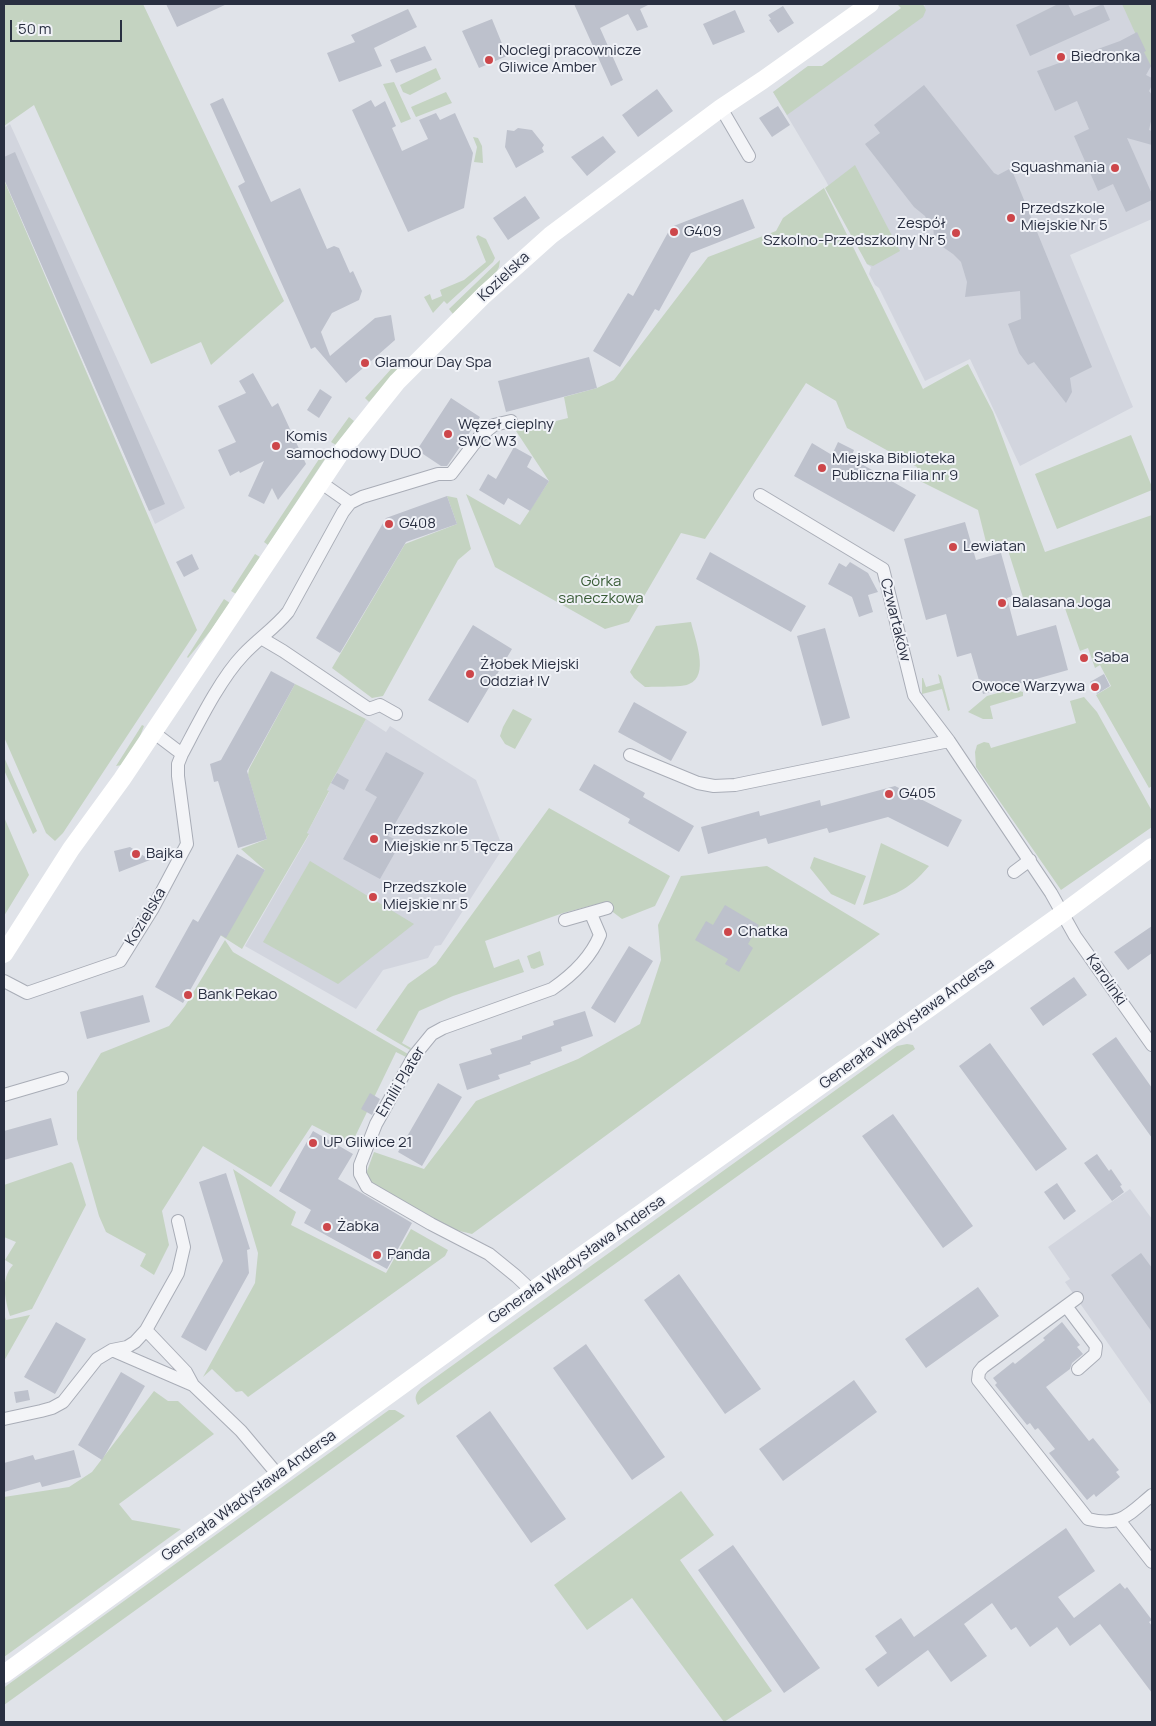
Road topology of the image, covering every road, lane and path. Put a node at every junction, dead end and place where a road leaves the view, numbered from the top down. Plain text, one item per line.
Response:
1 (870, 4) edge
2 (721, 108) junction
3 (750, 156) dead end
4 (511, 421) dead end
5 (320, 482) junction
6 (760, 495) dead end
7 (350, 503) junction
8 (261, 638) junction
9 (396, 714) dead end
10 (153, 732) junction
11 (949, 741) junction
12 (182, 754) junction
13 (630, 755) dead end
14 (1152, 847) edge
15 (1030, 860) junction
16 (1014, 872) dead end
17 (607, 908) dead end
18 (1063, 913) junction
19 (591, 914) junction
20 (565, 920) dead end
21 (4, 954) edge
22 (4, 981) edge
23 (1152, 1045) edge
24 (62, 1078) dead end
25 (4, 1095) edge
26 (178, 1221) dead end
27 (532, 1291) junction
28 (1077, 1298) dead end
29 (1066, 1306) junction
30 (146, 1330) junction
31 (112, 1350) junction
32 (1078, 1369) dead end
33 (193, 1385) junction
34 (4, 1419) edge
35 (278, 1475) junction
36 (1152, 1495) edge
37 (1119, 1520) junction
38 (1152, 1562) edge
39 (4, 1674) edge

1 - 2 street, Kozielska
2 - 3 street
2 - 5 street, Kozielska
4 - 7 street
5 - 7 street
5 - 10 street, Kozielska
6 - 11 street, Czwartaków
7 - 8 street, Kozielska
8 - 9 street
8 - 12 street, Kozielska
10 - 12 street
10 - 21 street, Kozielska
11 - 13 street
11 - 15 street, Czwartaków
12 - 22 street, Kozielska
14 - 18 street, Generała Władysława Andersa
15 - 16 street
15 - 18 street, Czwartaków
17 - 19 street
18 - 23 street, Karolinki
18 - 27 street, Generała Władysława Andersa
19 - 20 street
19 - 27 street, Emilii Plater
24 - 25 street
26 - 30 street
27 - 35 street, Generała Władysława Andersa
28 - 29 street
29 - 32 street
29 - 37 street
30 - 31 street
30 - 33 street
31 - 33 street
31 - 34 street
33 - 35 street
35 - 39 street, Generała Władysława Andersa
36 - 37 street
37 - 38 street

